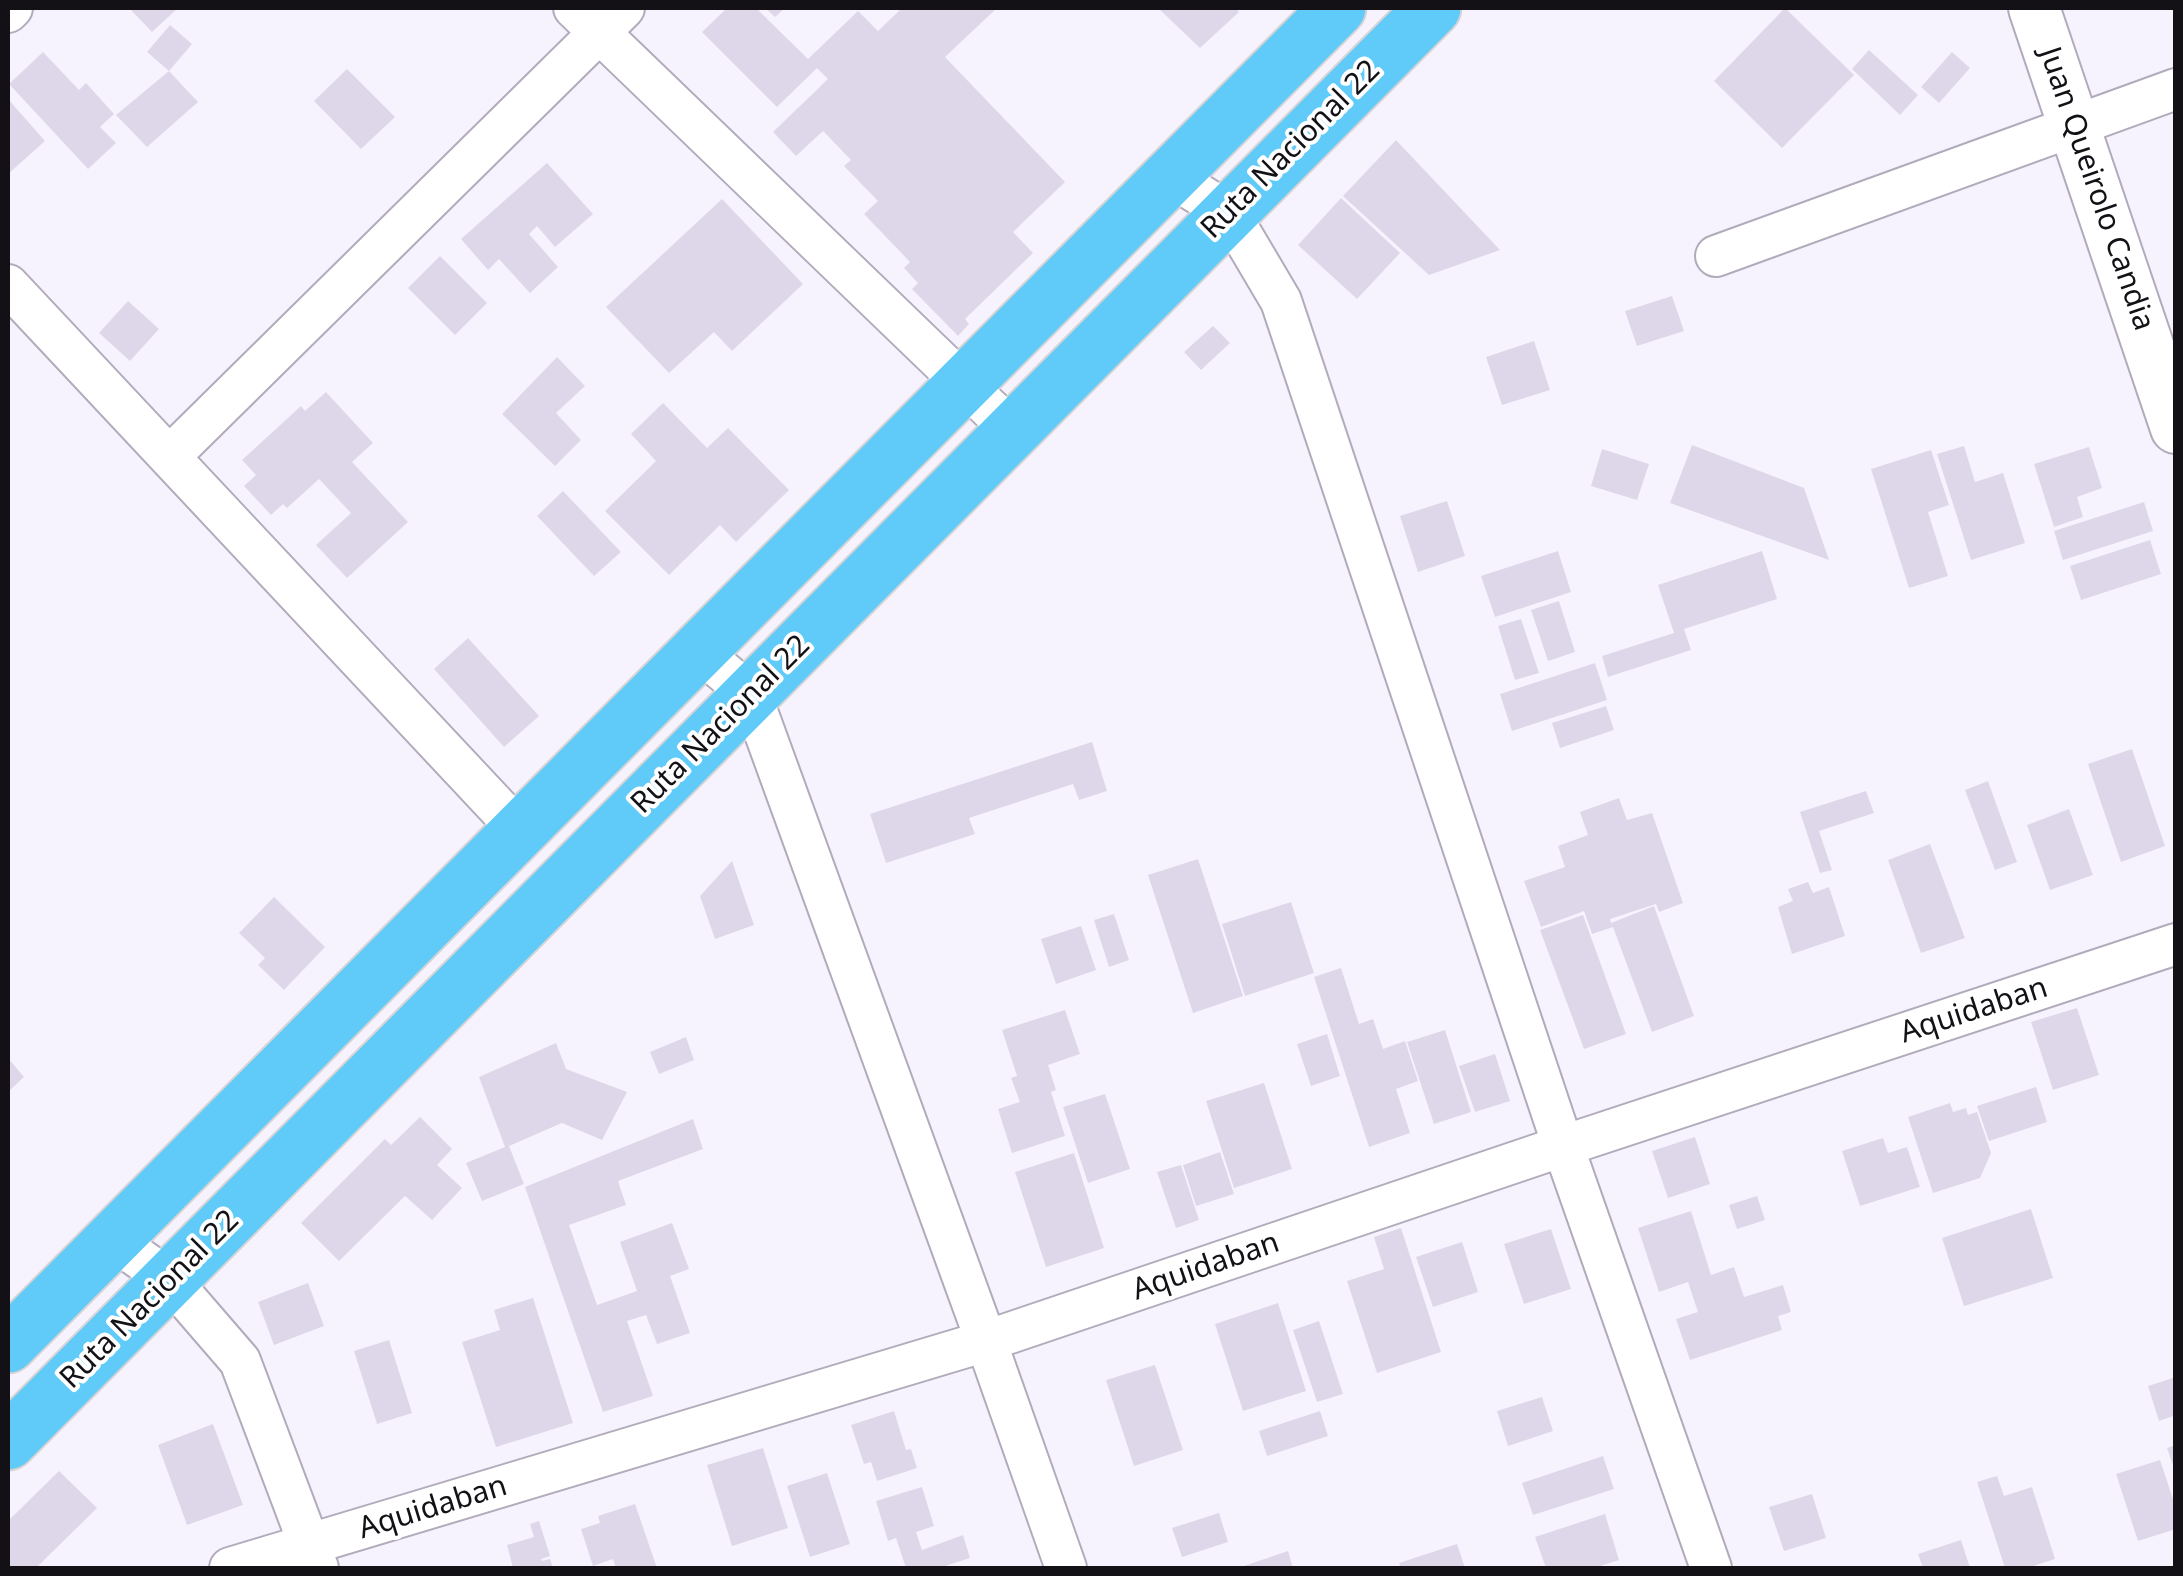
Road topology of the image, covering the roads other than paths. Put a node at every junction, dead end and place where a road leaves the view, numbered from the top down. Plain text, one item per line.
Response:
1 (1338, 8) edge
2 (1433, 8) edge
3 (2034, 8) edge
4 (599, 16) edge
5 (2176, 90) edge
6 (2075, 126) junction
7 (1170, 176) junction
8 (1229, 213) junction
9 (1716, 256) dead end
10 (8, 285) edge
11 (964, 383) junction
12 (2176, 428) edge
13 (1014, 430) junction
14 (170, 456) junction
15 (698, 650) junction
16 (751, 695) junction
17 (519, 830) junction
18 (2176, 944) edge
19 (1562, 1146) junction
20 (112, 1239) junction
21 (170, 1280) junction
22 (986, 1341) junction
23 (8, 1345) edge
24 (8, 1442) edge
25 (314, 1557) edge
26 (230, 1568) edge
27 (1066, 1568) edge
28 (1710, 1568) edge

1 - 7 highway
2 - 8 highway, Ruta Nacional 22
3 - 6 street, Juan Queirolo Candia
4 - 11 street
4 - 14 street
5 - 6 street
6 - 9 street
6 - 12 street, Juan Queirolo Candia
7 - 8 street
7 - 11 highway
8 - 13 highway, Ruta Nacional 22
8 - 19 street
10 - 14 street
11 - 13 street
11 - 15 highway
13 - 16 highway, Ruta Nacional 22
14 - 17 street
15 - 16 street
15 - 17 highway
16 - 21 highway, Ruta Nacional 22
16 - 22 street
17 - 20 highway
18 - 19 street, Aquidaban
19 - 22 street, Aquidaban
19 - 28 street
20 - 21 street
20 - 23 highway
21 - 24 highway, Ruta Nacional 22
21 - 25 street
22 - 25 street, Aquidaban
22 - 27 street
25 - 26 street, Aquidaban

